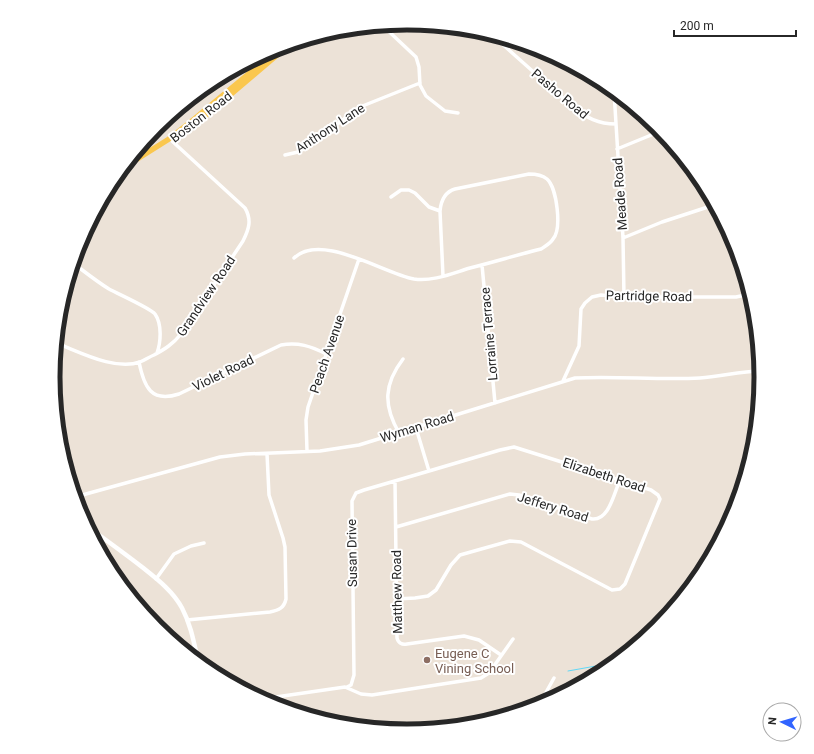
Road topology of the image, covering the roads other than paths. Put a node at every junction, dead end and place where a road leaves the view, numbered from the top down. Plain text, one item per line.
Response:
1 (388, 31) edge
2 (501, 43) edge
3 (277, 55) edge
4 (265, 61) edge
5 (420, 82) junction
6 (615, 99) edge
7 (458, 113) dead end
8 (616, 124) junction
9 (654, 134) edge
10 (172, 141) junction
11 (618, 149) junction
12 (146, 154) junction
13 (285, 155) dead end
14 (137, 159) edge
15 (391, 197) dead end
16 (709, 207) edge
17 (440, 210) junction
18 (623, 238) junction
19 (294, 258) dead end
20 (359, 260) junction
21 (482, 265) junction
22 (78, 266) edge
23 (443, 276) junction
24 (744, 295) edge
25 (624, 297) junction
26 (62, 345) edge
27 (157, 353) junction
28 (326, 354) junction
29 (403, 359) dead end
30 (139, 362) junction
31 (754, 370) edge
32 (563, 381) junction
33 (495, 403) junction
34 (416, 428) junction
35 (399, 433) junction
36 (307, 451) junction
37 (267, 454) junction
38 (429, 471) junction
39 (620, 480) junction
40 (395, 481) junction
41 (81, 496) edge
42 (396, 528) junction
43 (98, 534) edge
44 (204, 543) dead end
45 (156, 578) junction
46 (396, 599) junction
47 (188, 620) junction
48 (513, 639) dead end
49 (196, 652) edge
50 (501, 655) junction
51 (554, 678) dead end
52 (347, 687) junction
53 (544, 696) edge
54 (273, 697) edge

1 - 5 street
2 - 8 street, Pasho Road
3 - 10 main road, Boston Road
4 - 12 main road, Boston Road
5 - 7 street
5 - 13 street, Anthony Lane
6 - 8 street, Meade Road
8 - 11 street, Meade Road
9 - 11 street
10 - 12 main road, Boston Road
10 - 27 street, Grandview Road
11 - 18 street, Meade Road
12 - 14 main road, Boston Road
15 - 17 street
16 - 18 street
17 - 21 street
17 - 23 street
18 - 25 street, Meade Road
19 - 20 street
20 - 23 street
20 - 28 street, Peach Avenue
21 - 23 street
21 - 33 street, Lorraine Terrace
22 - 27 street
24 - 25 street, Partridge Road
25 - 32 street, Partridge Road
26 - 30 street, Grandview Road
27 - 30 street, Grandview Road
28 - 30 street, Violet Road
28 - 36 street, Peach Avenue
29 - 35 street
31 - 32 street, Wyman Road
32 - 33 street, Wyman Road
33 - 34 street, Wyman Road
34 - 35 street, Wyman Road
34 - 38 street
35 - 36 street, Wyman Road
36 - 37 street, Wyman Road
37 - 41 street, Wyman Road
37 - 47 street
38 - 39 street, Elizabeth Road
38 - 40 street, Susan Drive
39 - 42 street, Jeffery Road
39 - 46 street, Elizabeth Road
40 - 42 street, Matthew Road
40 - 52 street, Susan Drive
42 - 46 street, Matthew Road
43 - 45 street
44 - 45 street
45 - 47 street
46 - 50 street, Matthew Road
47 - 49 street
48 - 50 street
50 - 52 street
51 - 53 street
52 - 54 street

